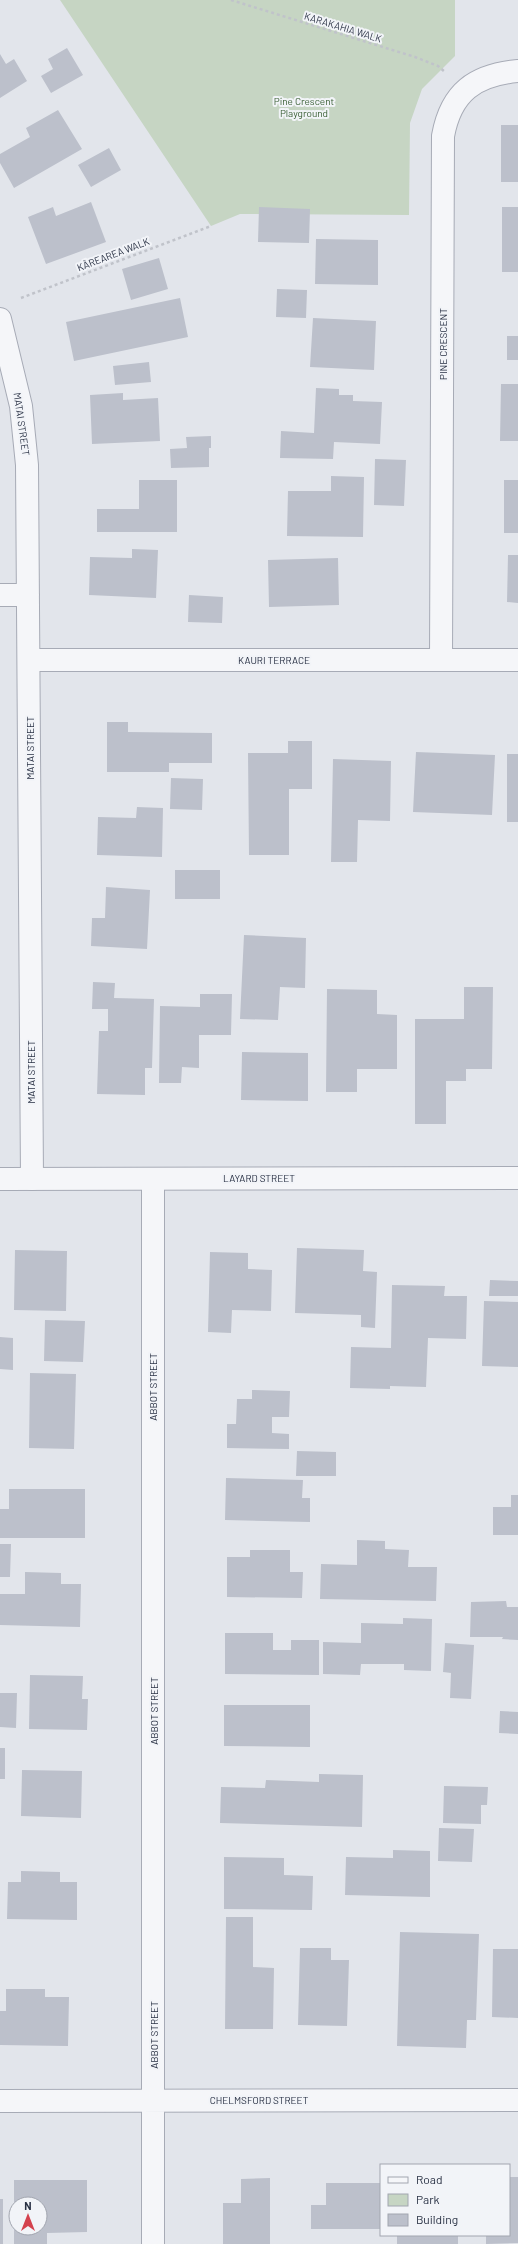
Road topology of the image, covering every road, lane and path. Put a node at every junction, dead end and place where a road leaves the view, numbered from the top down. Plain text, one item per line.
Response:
1 (231, 0) edge
2 (518, 72) edge
3 (448, 75) dead end
4 (211, 226) dead end
5 (20, 298) dead end
6 (0, 319) edge
7 (0, 595) edge
8 (28, 595) junction
9 (29, 660) junction
10 (441, 660) junction
11 (518, 660) edge
12 (153, 1178) junction
13 (518, 1178) edge
14 (0, 1179) edge
15 (32, 1179) junction
16 (518, 2100) edge
17 (0, 2101) edge
18 (153, 2101) junction
19 (153, 2244) edge

1 - 3 path, KARAKAHIA WALK
2 - 10 street, PINE CRESCENT
4 - 5 path, KĀREAREA WALK
6 - 8 street, MATAI STREET
7 - 8 street
8 - 9 street, MATAI STREET
9 - 10 street, KAURI TERRACE
9 - 15 street, MATAI STREET
10 - 11 street, KAURI TERRACE
12 - 13 street, LAYARD STREET
12 - 15 street, LAYARD STREET
12 - 18 street, ABBOT STREET
14 - 15 street, LAYARD STREET
16 - 18 street, CHELMSFORD STREET
17 - 18 street, CHELMSFORD STREET
18 - 19 street, ABBOT STREET

